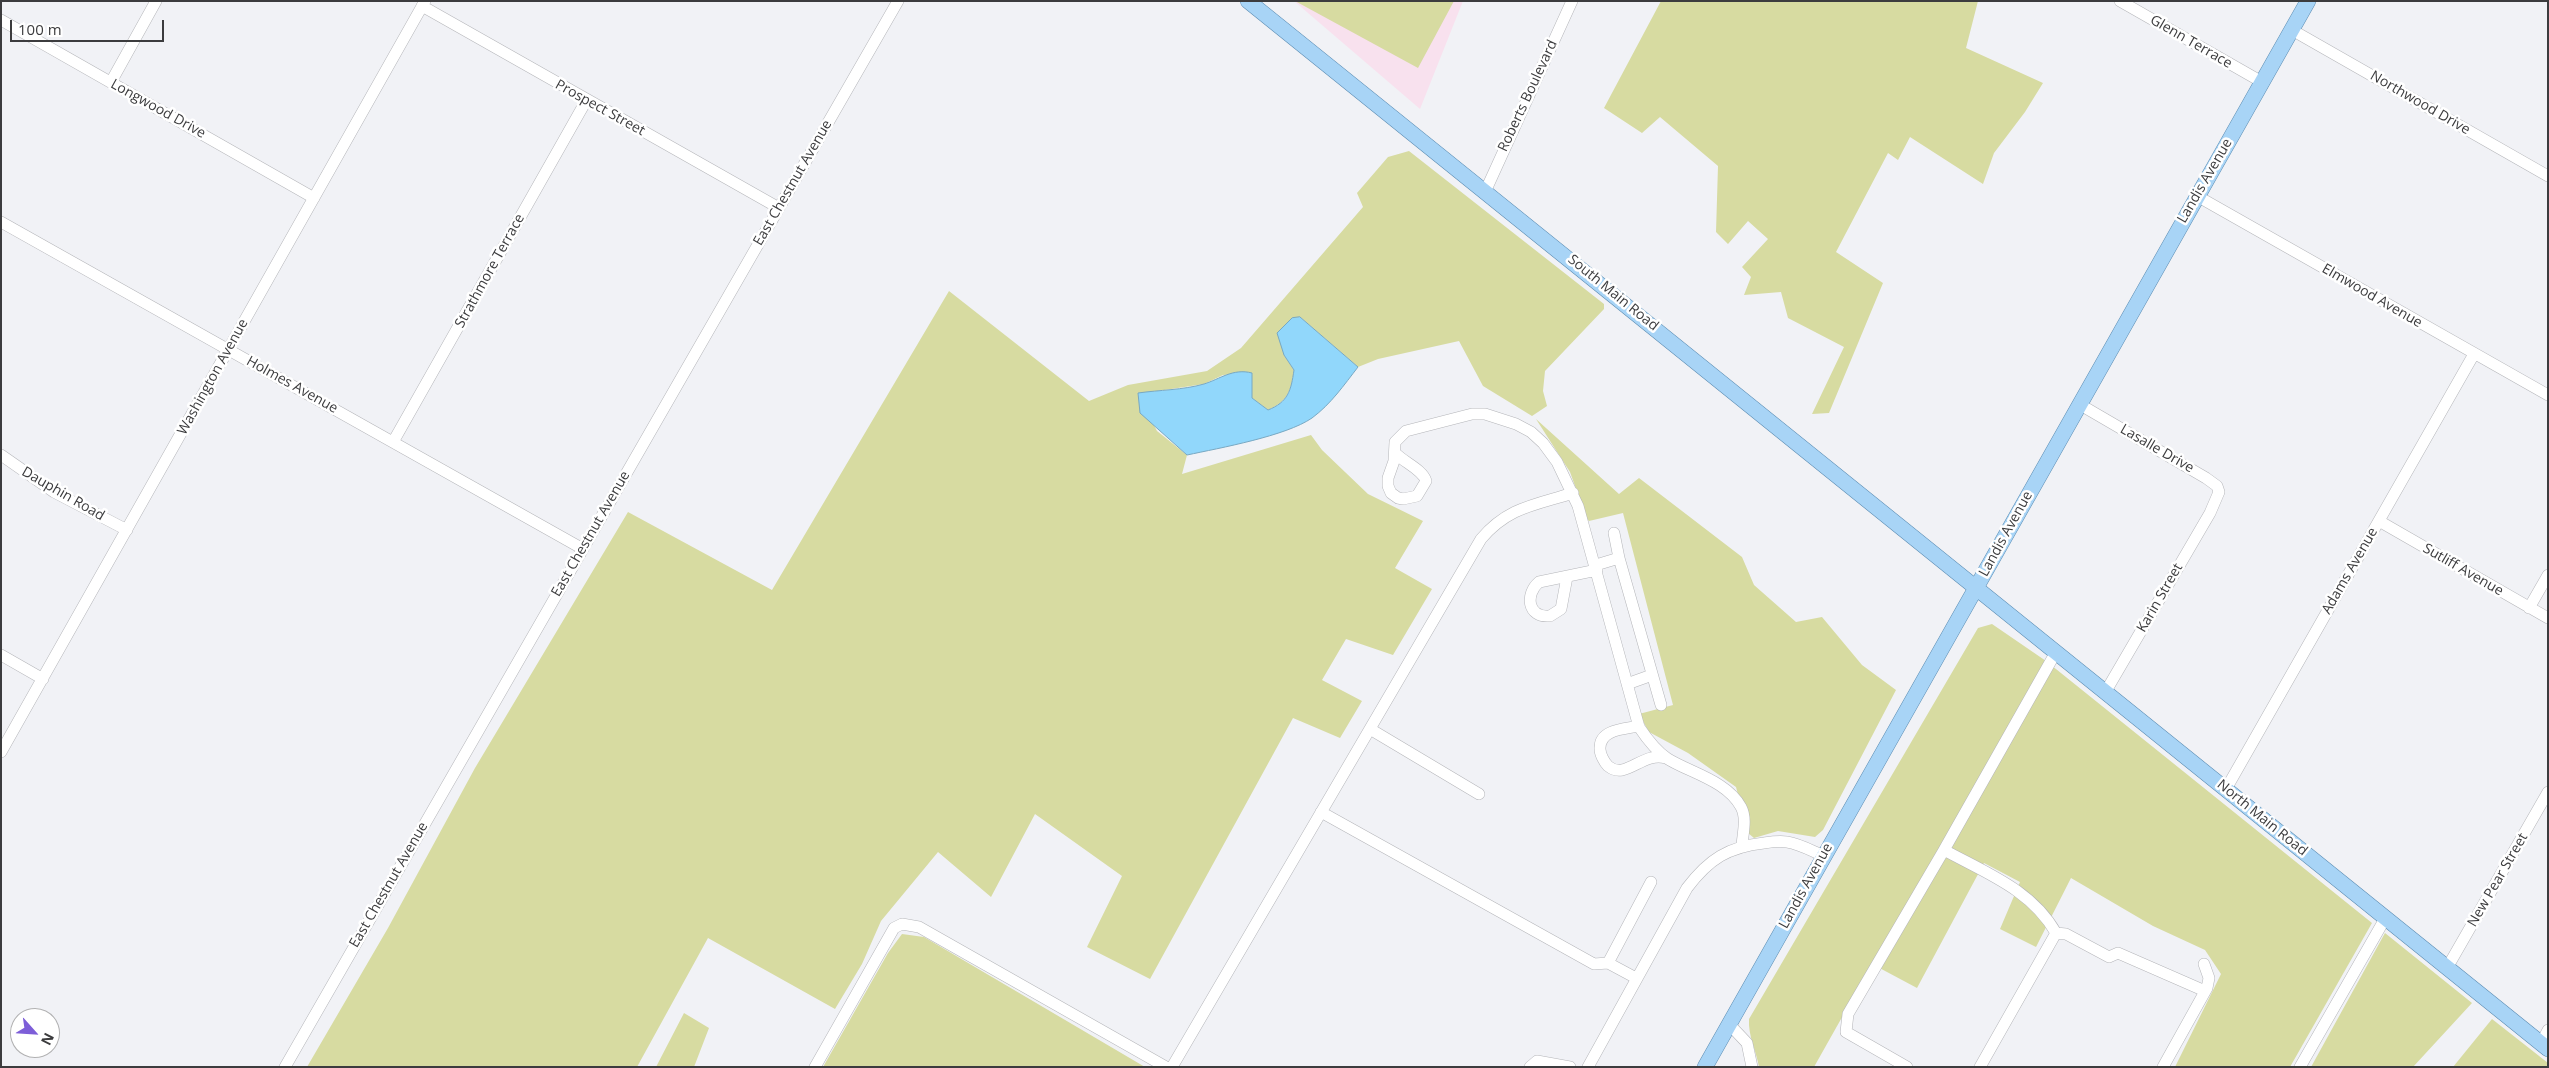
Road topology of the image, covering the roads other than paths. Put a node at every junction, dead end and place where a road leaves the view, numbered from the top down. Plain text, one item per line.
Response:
1 (156, 1) edge
2 (898, 1) edge
3 (1248, 1) edge
4 (1572, 1) edge
5 (2120, 1) edge
6 (2308, 1) edge
7 (424, 4) edge
8 (1, 20) edge
9 (2292, 30) junction
10 (111, 82) junction
11 (2262, 82) junction
12 (586, 101) junction
13 (2548, 176) edge
14 (1485, 192) junction
15 (2197, 196) junction
16 (314, 198) junction
17 (779, 208) junction
18 (1, 222) edge
19 (228, 350) junction
20 (2474, 354) junction
21 (2548, 395) edge
22 (2079, 404) junction
23 (393, 442) junction
24 (1396, 453) dead end
25 (1, 455) edge
26 (1573, 493) junction
27 (2215, 505) joint
28 (2379, 521) junction
29 (127, 530) junction
30 (1614, 533) dead end
31 (583, 549) junction
32 (1619, 558) junction
33 (1597, 567) junction
34 (2548, 575) edge
35 (1567, 577) dead end
36 (1976, 587) junction
37 (2529, 608) junction
38 (2548, 618) edge
39 (2056, 652) junction
40 (1, 655) edge
41 (1652, 675) junction
42 (43, 679) junction
43 (1627, 684) junction
44 (2106, 692) junction
45 (1661, 705) dead end
46 (1639, 726) junction
47 (1370, 730) junction
48 (1, 752) edge
49 (1666, 758) junction
50 (2226, 788) junction
51 (2548, 792) edge
52 (1479, 794) dead end
53 (1321, 812) junction
54 (1742, 845) junction
55 (1944, 850) junction
56 (1824, 856) junction
57 (1651, 882) dead end
58 (2386, 917) junction
59 (2056, 933) junction
60 (1608, 963) junction
61 (2204, 964) dead end
62 (2447, 968) junction
63 (1636, 978) junction
64 (2205, 991) junction
65 (1728, 1024) junction
66 (2545, 1041) edge
67 (285, 1067) edge
68 (815, 1067) edge
69 (1166, 1067) edge
70 (1172, 1067) edge
71 (1530, 1067) edge
72 (1570, 1067) edge
73 (1588, 1067) edge
74 (1705, 1067) edge
75 (1752, 1067) edge
76 (1908, 1067) edge
77 (1980, 1067) edge
78 (2163, 1067) edge
79 (2300, 1067) edge

1 - 10 street
2 - 17 street, East Chestnut Avenue
3 - 14 main road, South Main Road
4 - 14 street, Roberts Boulevard
5 - 11 street, Glenn Terrace
6 - 9 main road, Landis Avenue
7 - 12 street, Prospect Street
7 - 16 street, Washington Avenue
8 - 10 street, Longwood Drive
9 - 11 main road, Landis Avenue
9 - 13 street, Northwood Drive
10 - 16 street, Longwood Drive
11 - 15 main road, Landis Avenue
12 - 17 street, Prospect Street
12 - 23 street, Strathmore Terrace
14 - 36 main road, South Main Road
15 - 20 street, Elmwood Avenue
15 - 22 main road, Landis Avenue
16 - 19 street, Washington Avenue
17 - 31 street, East Chestnut Avenue
18 - 19 street, Holmes Avenue
19 - 23 street, Holmes Avenue
19 - 29 street, Washington Avenue
20 - 21 street, Elmwood Avenue
20 - 28 street, Adams Avenue
22 - 27 street, Lasalle Drive
22 - 36 main road, Landis Avenue
23 - 31 street, Holmes Avenue
24 - 26 street
25 - 29 street, Dauphin Road
26 - 33 street
26 - 47 street
27 - 44 street, Karin Street
28 - 37 street, Sutliff Avenue
28 - 50 street, Adams Avenue
29 - 42 street, Washington Avenue
30 - 32 street
31 - 67 street, East Chestnut Avenue
32 - 33 street
32 - 41 street
33 - 35 street
33 - 43 street
34 - 37 street
36 - 39 main road, North Main Road
36 - 56 main road, Landis Avenue
37 - 38 street, Sutliff Avenue
39 - 44 main road, North Main Road
39 - 55 street
40 - 42 street
41 - 43 street
41 - 45 street
42 - 48 street, Washington Avenue
43 - 46 street
44 - 50 main road, North Main Road
46 - 49 street
46 - 49 street
47 - 52 street
47 - 53 street
49 - 54 street
50 - 58 main road, North Main Road
51 - 62 street, New Pear Street
53 - 60 street
53 - 70 street
54 - 56 street
54 - 63 street
55 - 59 street
55 - 76 street
56 - 65 main road, Landis Avenue
57 - 60 street
58 - 62 main road, North Main Road
58 - 79 street
59 - 64 street
59 - 77 street
60 - 63 street
61 - 64 street
62 - 66 main road, North Main Road
63 - 73 street
64 - 78 street
65 - 74 main road, Landis Avenue
65 - 75 street
68 - 69 street
71 - 72 street

